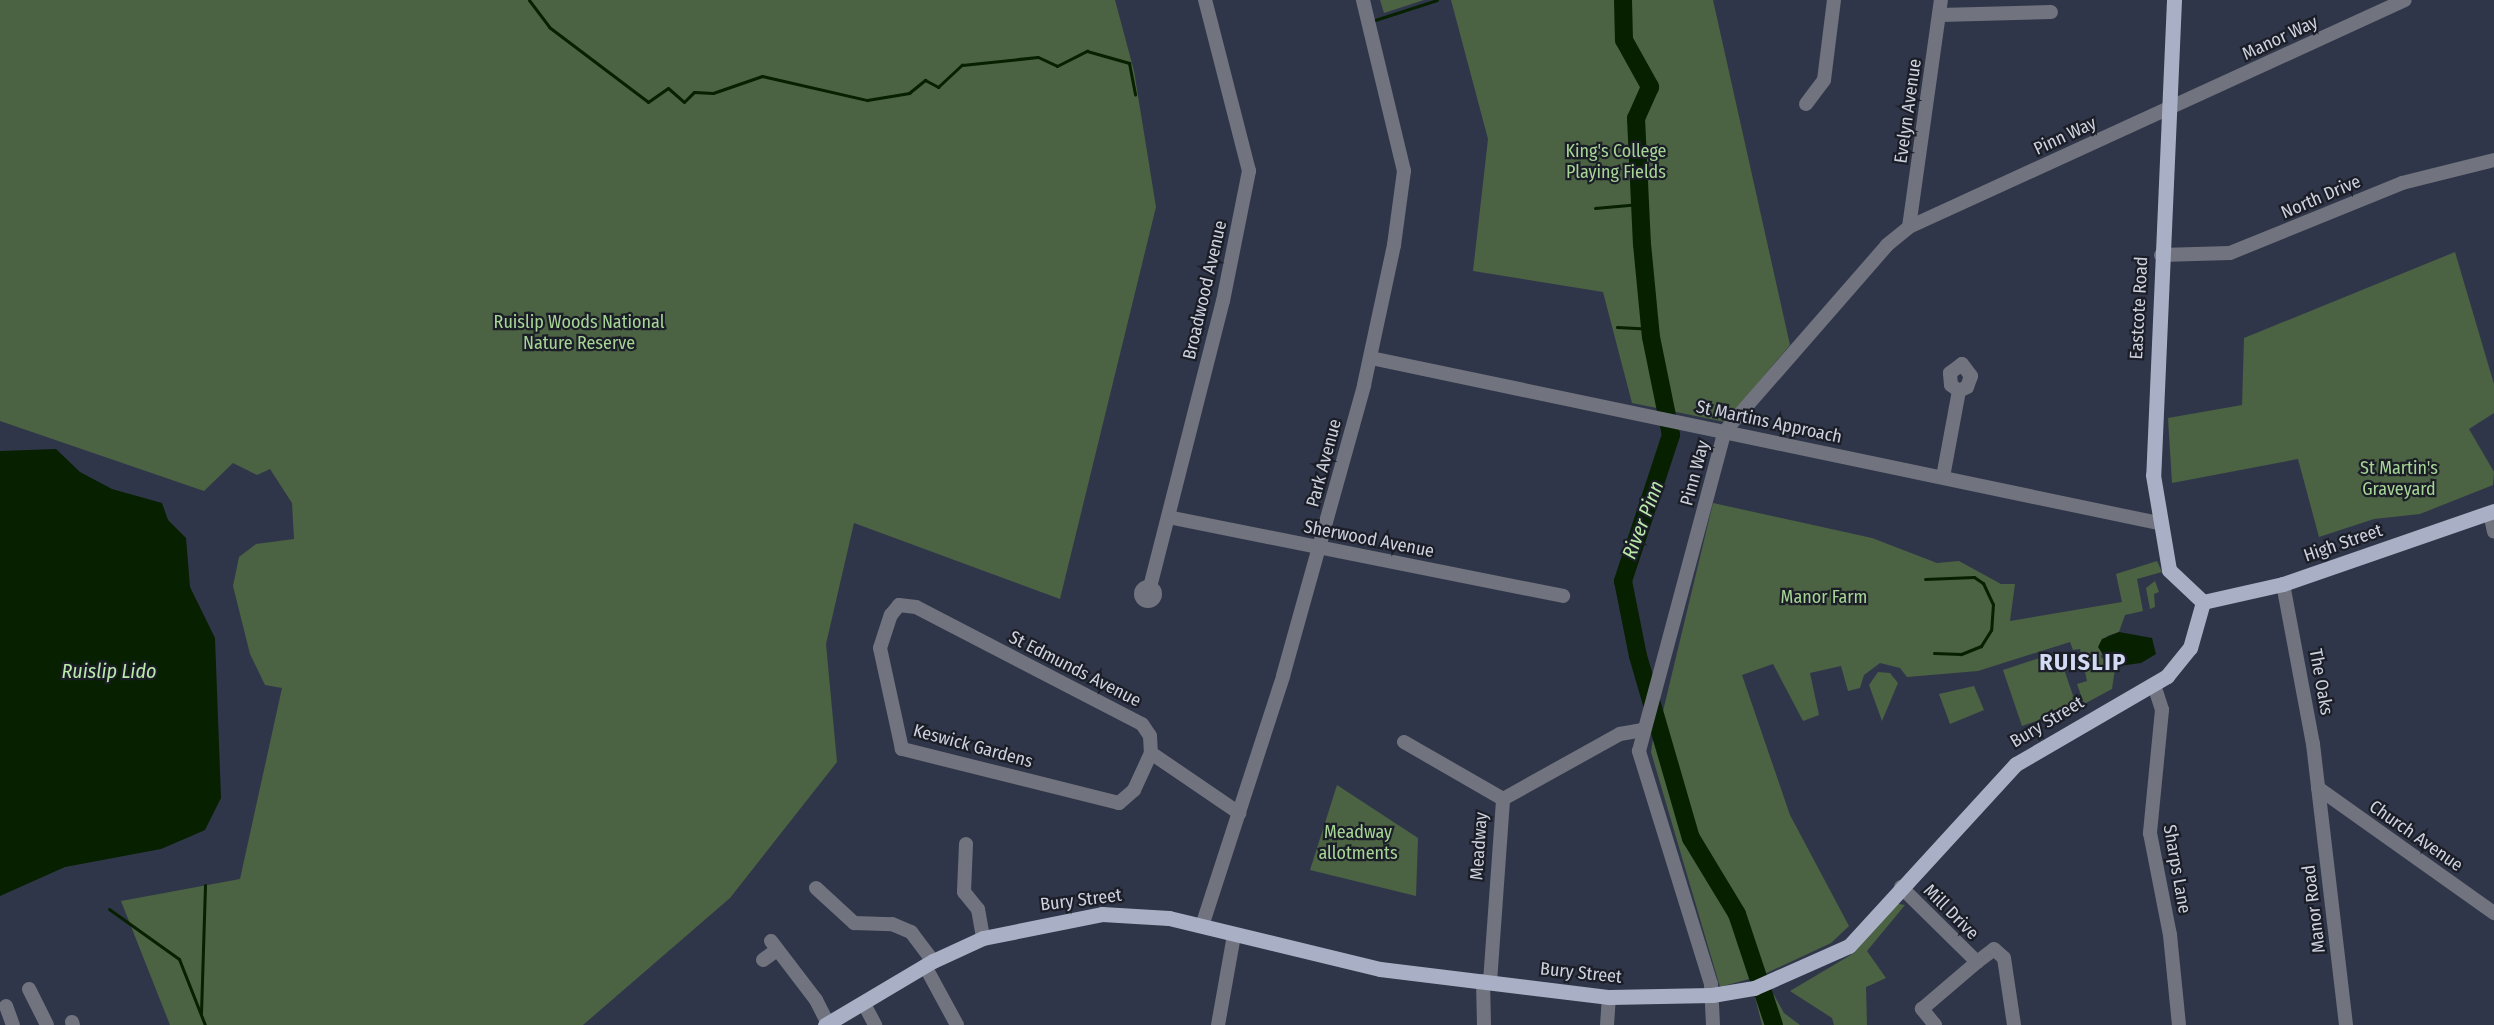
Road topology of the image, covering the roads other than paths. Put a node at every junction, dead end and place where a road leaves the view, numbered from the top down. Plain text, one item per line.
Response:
1 (1205, 0) edge
2 (1363, 0) edge
3 (1834, 0) edge
4 (1941, 0) edge
5 (2174, 0) edge
6 (2405, 0) edge
7 (2051, 12) dead end
8 (1940, 15) junction
9 (1806, 104) dead end
10 (2169, 108) junction
11 (2494, 160) edge
12 (1909, 227) junction
13 (2161, 255) junction
14 (1371, 358) junction
15 (1959, 391) dead end
16 (1725, 431) junction
17 (1943, 477) junction
18 (2492, 512) edge
19 (1167, 517) junction
20 (2158, 523) junction
21 (2494, 532) edge
22 (1319, 548) junction
23 (2283, 584) junction
24 (1150, 587) dead end
25 (1563, 596) dead end
26 (2203, 602) junction
27 (899, 605) joint
28 (2154, 685) junction
29 (1645, 726) junction
30 (1404, 742) dead end
31 (1151, 753) junction
32 (2318, 788) junction
33 (1503, 799) junction
34 (1239, 813) junction
35 (966, 844) dead end
36 (1901, 887) junction
37 (814, 888) dead end
38 (2494, 913) edge
39 (1202, 926) junction
40 (1234, 935) junction
41 (983, 939) junction
42 (763, 960) dead end
43 (1977, 962) junction
44 (929, 964) junction
45 (1486, 982) junction
46 (29, 989) dead end
47 (1712, 995) junction
48 (1609, 997) junction
49 (864, 1004) junction
50 (826, 1024) edge
51 (47, 1025) edge
52 (875, 1025) edge
53 (957, 1025) edge
54 (1218, 1025) edge
55 (1484, 1025) edge
56 (1607, 1025) edge
57 (1713, 1025) edge
58 (1935, 1025) edge
59 (2014, 1025) edge
60 (2179, 1025) edge
61 (2346, 1025) edge

1 - 19 street, Broadwood Avenue
2 - 14 street, Park Avenue
3 - 9 street
4 - 8 street, Evelyn Avenue
5 - 10 main road, Eastcote Road
6 - 10 street, Manor Way
7 - 8 street
8 - 12 street, Evelyn Avenue
10 - 12 street, Pinn Way
10 - 13 main road, Eastcote Road
11 - 13 street, North Drive
12 - 16 street, Pinn Way
13 - 20 main road, Eastcote Road
14 - 16 street, St Martins Approach
14 - 22 street, Park Avenue
15 - 17 street
16 - 17 street, St Martins Approach
16 - 29 street, Pinn Way
17 - 20 street, St Martins Approach
18 - 21 street
18 - 23 main road, High Street
19 - 22 street, Sherwood Avenue
19 - 24 street, Broadwood Avenue
20 - 26 main road, Eastcote Road
22 - 25 street, Sherwood Avenue
22 - 34 street, Park Avenue
23 - 26 main road, High Street
23 - 32 street, The Oaks
26 - 28 main road, Bury Street
27 - 31 street, St Edmunds Avenue
27 - 31 street, Keswick Gardens
28 - 36 main road, Bury Street
28 - 60 street, Sharps Lane
29 - 33 street, Meadway
29 - 47 street, Pinn Way
30 - 33 street
31 - 34 street
32 - 38 street, Church Avenue
32 - 61 street, Manor Road
33 - 45 street, Meadway
34 - 39 street, Park Avenue
35 - 41 street
36 - 43 street, Mill Drive
36 - 47 main road, Bury Street
37 - 44 street
39 - 40 main road, Bury Street
39 - 41 main road, Bury Street
40 - 45 main road, Bury Street
40 - 54 street
41 - 44 main road, Bury Street
42 - 50 street
43 - 58 street, Mill Drive
43 - 59 street, Mill Drive
44 - 49 main road, Bury Street
44 - 53 street
45 - 48 main road, Bury Street
45 - 55 street, Meadway
46 - 51 street
47 - 48 main road, Bury Street
47 - 57 street, Pinn Way
48 - 56 street
49 - 50 main road, Bury Street
49 - 52 street

